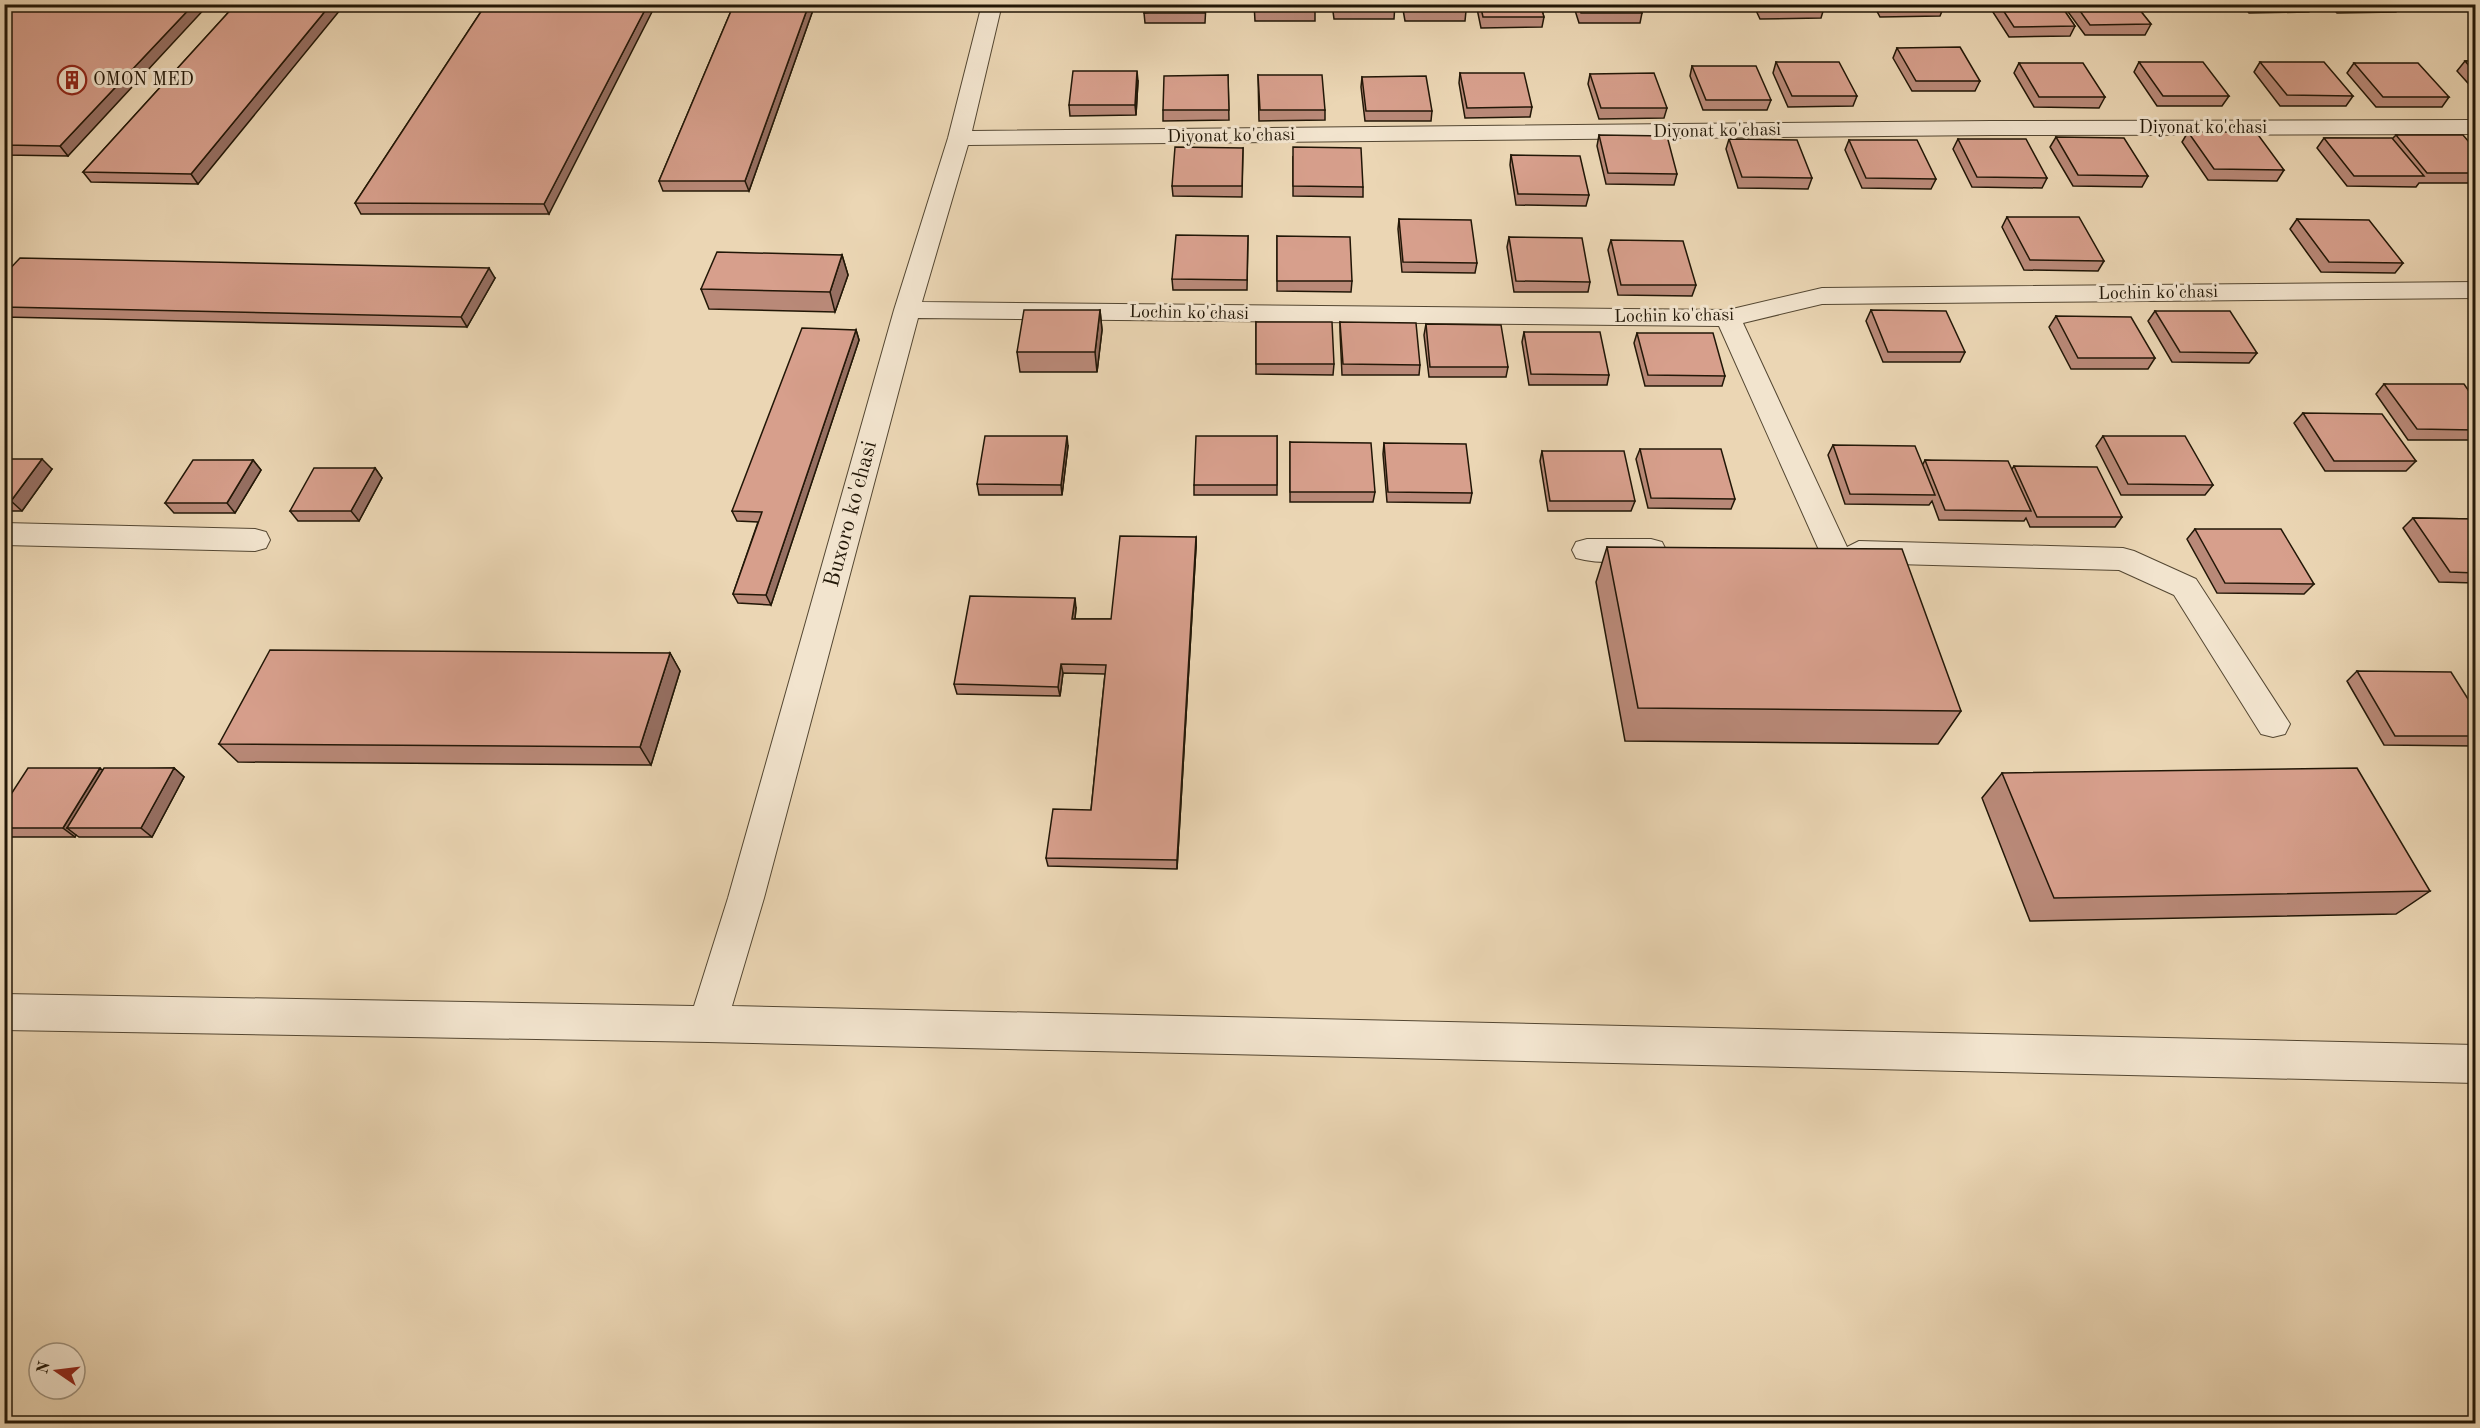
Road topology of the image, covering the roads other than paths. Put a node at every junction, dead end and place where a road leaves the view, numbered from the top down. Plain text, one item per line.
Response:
1 (992, 4) edge
2 (2475, 127) edge
3 (959, 138) junction
4 (2475, 290) edge
5 (907, 310) junction
6 (1728, 318) junction
7 (4, 534) edge
8 (255, 540) dead end
9 (1587, 550) dead end
10 (1681, 550) edge
11 (1798, 551) edge
12 (1834, 551) junction
13 (2273, 724) dead end
14 (4, 1012) edge
15 (708, 1024) junction
16 (2475, 1064) edge

1 - 3 street, Buxoro ko'chasi
2 - 3 street, Diyonat ko'chasi
3 - 5 street, Buxoro ko'chasi
4 - 6 street, Lochin ko'chasi
5 - 6 street, Lochin ko'chasi
5 - 15 street, Buxoro ko'chasi
6 - 12 street
7 - 8 street
9 - 10 street
11 - 12 street
12 - 13 street
14 - 15 street
15 - 16 street

